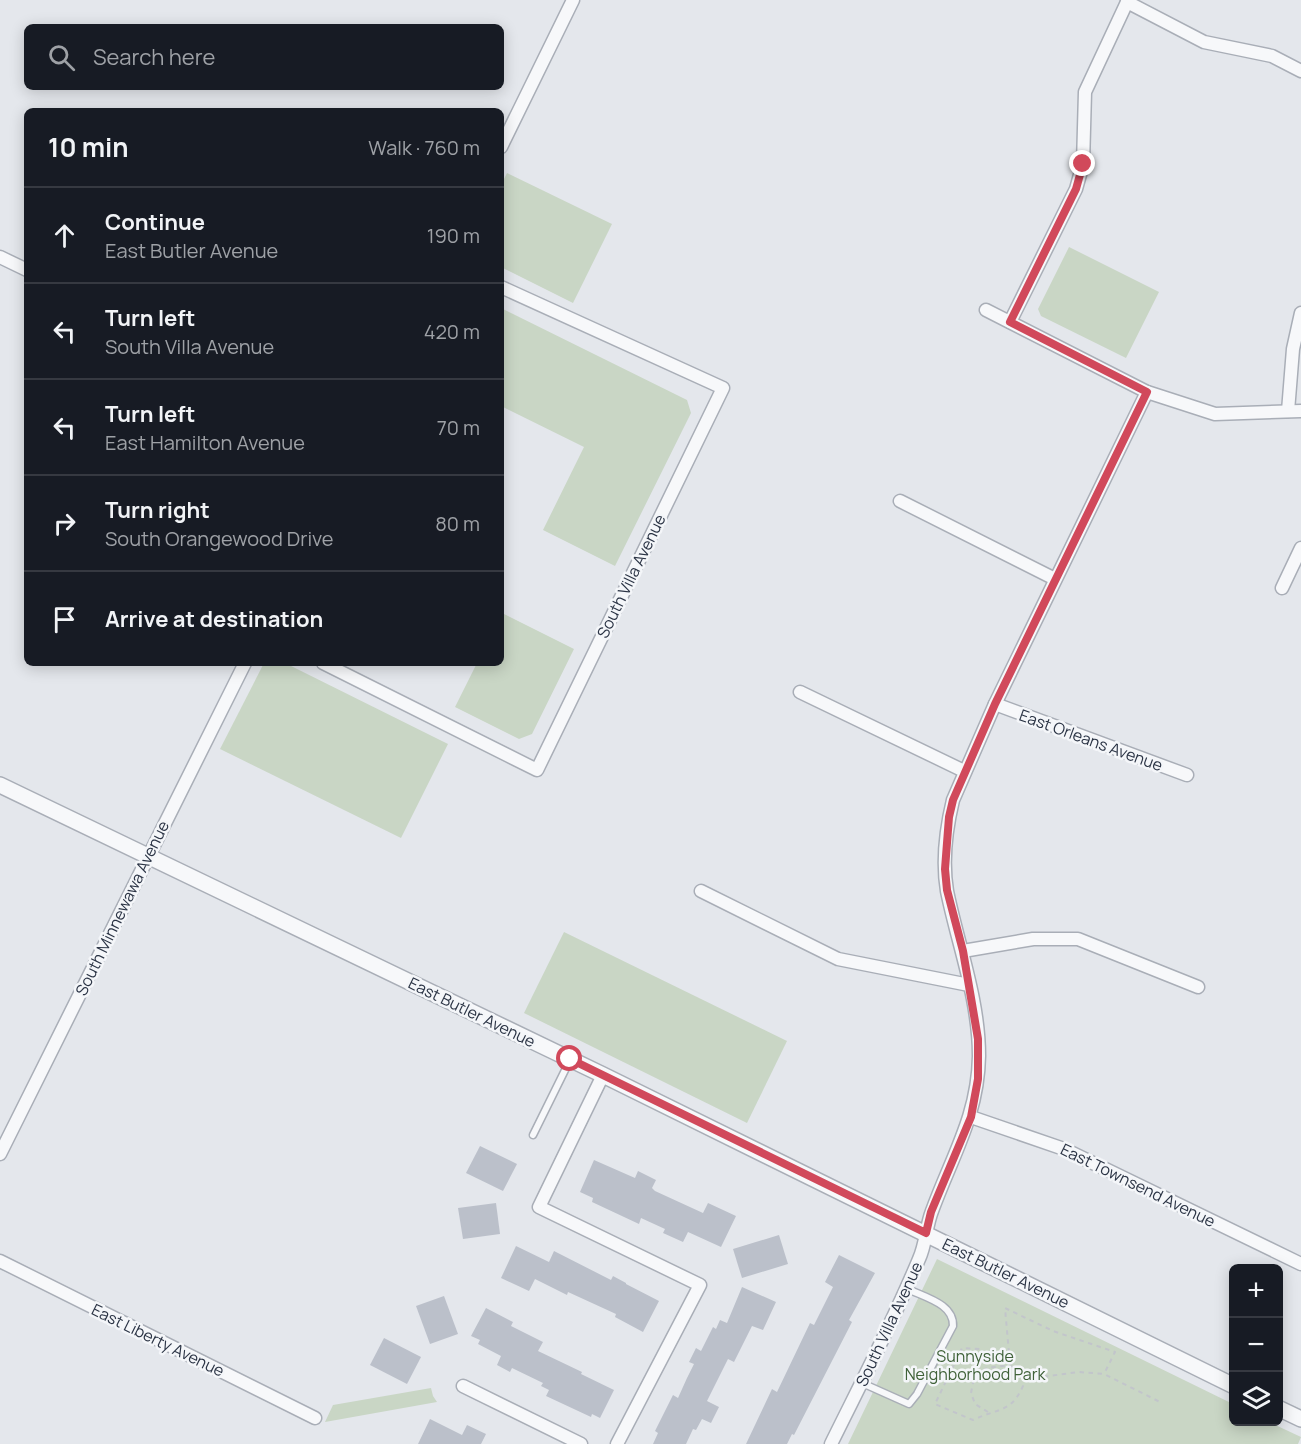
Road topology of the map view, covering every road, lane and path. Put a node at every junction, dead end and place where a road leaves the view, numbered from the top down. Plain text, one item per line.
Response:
1 (573, 0) edge
2 (1128, 1) edge
3 (1301, 71) edge
4 (504, 141) edge
5 (0, 257) edge
6 (24, 269) edge
7 (504, 288) edge
8 (986, 310) dead end
9 (1301, 313) edge
10 (1010, 322) junction
11 (1147, 392) junction
12 (1295, 411) edge
13 (900, 501) dead end
14 (1301, 548) edge
15 (1055, 579) junction
16 (1282, 588) dead end
17 (243, 666) edge
18 (329, 666) edge
19 (800, 692) dead end
20 (995, 704) junction
21 (964, 771) junction
22 (1187, 775) dead end
23 (0, 784) edge
24 (148, 855) junction
25 (701, 891) dead end
26 (963, 951) junction
27 (969, 985) junction
28 (1198, 987) dead end
29 (570, 1059) junction
30 (603, 1075) junction
31 (971, 1117) junction
32 (533, 1135) dead end
33 (0, 1154) edge
34 (926, 1233) junction
35 (0, 1261) edge
36 (1301, 1264) edge
37 (906, 1288) junction
38 (1010, 1365) junction
39 (1104, 1374) junction
40 (1026, 1379) junction
41 (861, 1382) junction
42 (1229, 1384) edge
43 (463, 1386) dead end
44 (1160, 1402) dead end
45 (1283, 1410) edge
46 (989, 1413) junction
47 (315, 1419) dead end
48 (1301, 1419) edge
49 (581, 1444) edge
50 (617, 1444) edge
51 (831, 1444) edge

1 - 4 street
2 - 3 street
2 - 10 street
5 - 6 street
7 - 18 street, South Villa Avenue
8 - 10 street
9 - 12 street
10 - 11 street
11 - 12 street
11 - 15 street, South Villa Avenue
13 - 15 street
14 - 16 street
15 - 20 street, South Villa Avenue
17 - 24 street, South Minnewawa Avenue
19 - 21 street
20 - 21 street, South Villa Avenue
20 - 22 street, East Orleans Avenue
21 - 26 street, South Villa Avenue
23 - 24 street, East Butler Avenue
24 - 29 street, East Butler Avenue
24 - 33 street, South Minnewawa Avenue
25 - 27 street
26 - 27 street, South Villa Avenue
26 - 28 street
27 - 31 street, South Villa Avenue
29 - 30 street, East Butler Avenue
29 - 32 lane
30 - 34 street, East Butler Avenue
30 - 50 street
31 - 34 street, South Villa Avenue
31 - 36 street, East Townsend Avenue
34 - 37 street, South Villa Avenue
34 - 42 street, East Butler Avenue
35 - 47 street, East Liberty Avenue
37 - 41 street, South Villa Avenue
37 - 41 lane
38 - 39 path
38 - 40 path
38 - 46 path
38 - 46 path
39 - 40 path
39 - 44 path
40 - 46 path
41 - 51 street, South Villa Avenue
43 - 49 street
45 - 48 street

